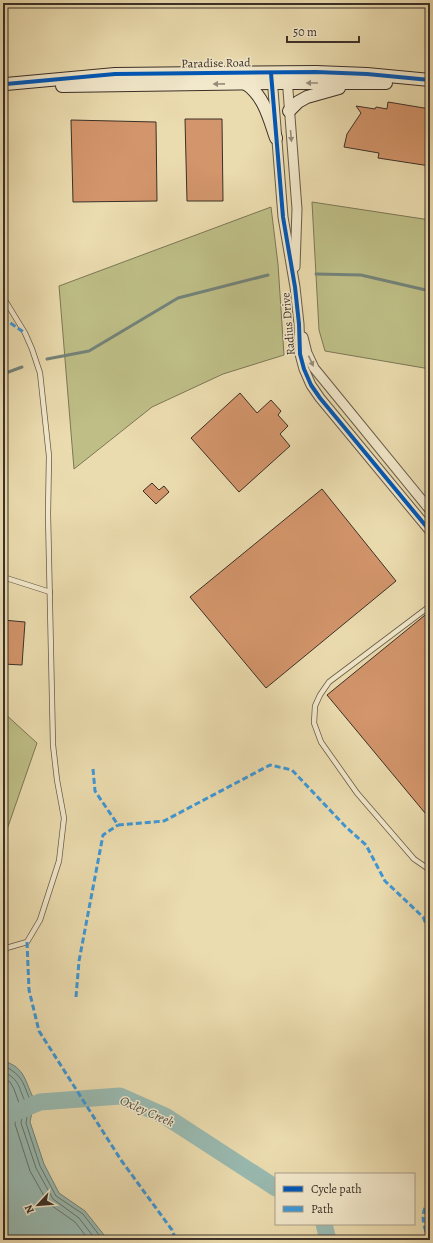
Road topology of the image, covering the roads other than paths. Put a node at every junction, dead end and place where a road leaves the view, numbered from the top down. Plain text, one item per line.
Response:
1 (272, 78) junction
2 (287, 78) junction
3 (425, 80) edge
4 (353, 83) junction
5 (4, 84) edge
6 (246, 84) junction
7 (289, 111) junction
8 (276, 138) junction
9 (295, 287) junction
10 (3, 297) edge
11 (299, 324) junction
12 (390, 461) junction
13 (430, 510) edge
14 (430, 518) edge
15 (430, 531) edge
16 (3, 577) edge
17 (50, 592) junction
18 (430, 606) edge
19 (430, 870) edge
20 (3, 949) edge

1 - 2 street, Paradise Road
1 - 5 street, Paradise Road
1 - 6 street, Paradise Road
1 - 8 street, Radius Drive
2 - 3 street, Paradise Road
4 -> 2 street, Paradise Road
2 - 7 street, Radius Drive
3 - 4 street, Paradise Road
4 - 7 street
6 -> 5 street, Paradise Road
6 - 8 street
7 -> 9 street, Radius Drive
8 - 9 street, Radius Drive
9 - 11 street, Radius Drive
10 - 17 lane
11 -> 12 street, Radius Drive
11 - 15 street, Radius Drive
12 - 13 street, Radius Drive
12 - 14 street
16 - 17 lane
17 - 20 lane
18 - 19 lane

